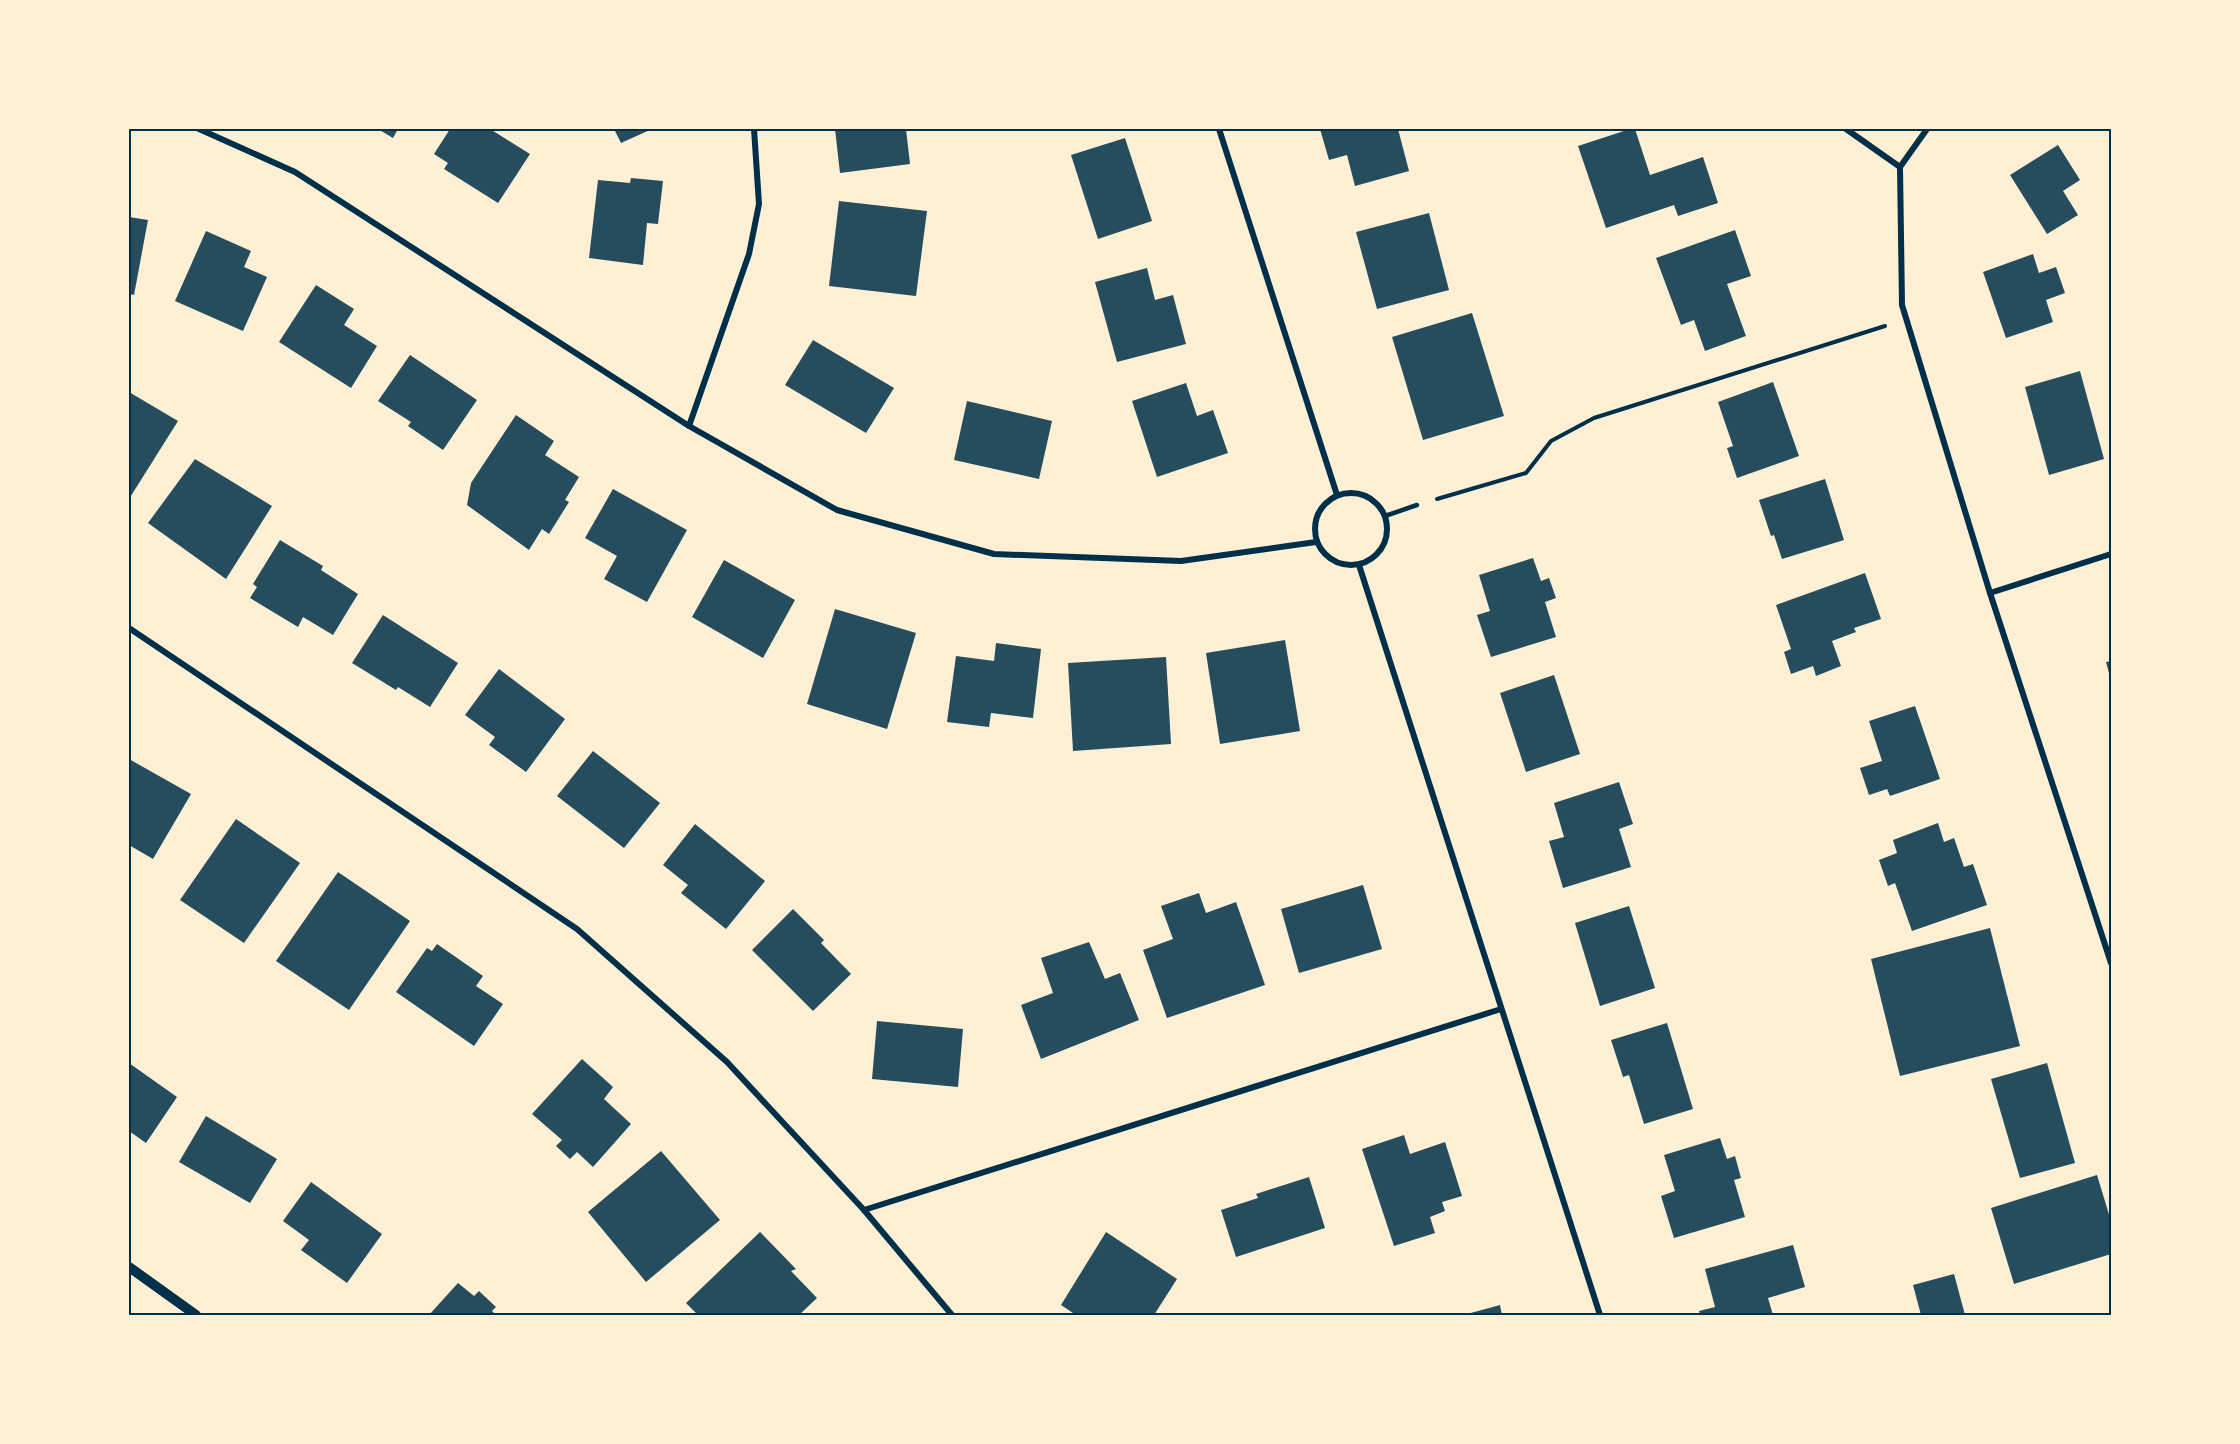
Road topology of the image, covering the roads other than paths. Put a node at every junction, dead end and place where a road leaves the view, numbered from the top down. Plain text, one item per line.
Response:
1 (200, 129) edge
2 (754, 129) edge
3 (1219, 129) edge
4 (1846, 129) edge
5 (1927, 129) edge
6 (1900, 167) junction
7 (689, 426) junction
8 (1337, 495) junction
9 (1417, 506) road end
10 (1385, 516) junction
11 (1316, 542) junction
12 (2111, 554) edge
13 (1359, 565) junction
14 (1990, 593) junction
15 (129, 628) edge
16 (2111, 963) edge
17 (1501, 1009) junction
18 (864, 1210) junction
19 (129, 1267) edge
20 (196, 1315) edge
21 (952, 1315) edge
22 (1600, 1315) edge

1 - 7 street
2 - 7 street
3 - 8 street
4 - 6 street
5 - 6 street
6 - 14 street
7 - 11 street
8 - 10 street
8 - 11 street
9 - 10 lane
10 - 13 street
11 - 13 street
12 - 14 street
13 - 17 street
14 - 16 street
15 - 18 street
17 - 18 street
17 - 22 street
18 - 21 street
19 - 20 street

